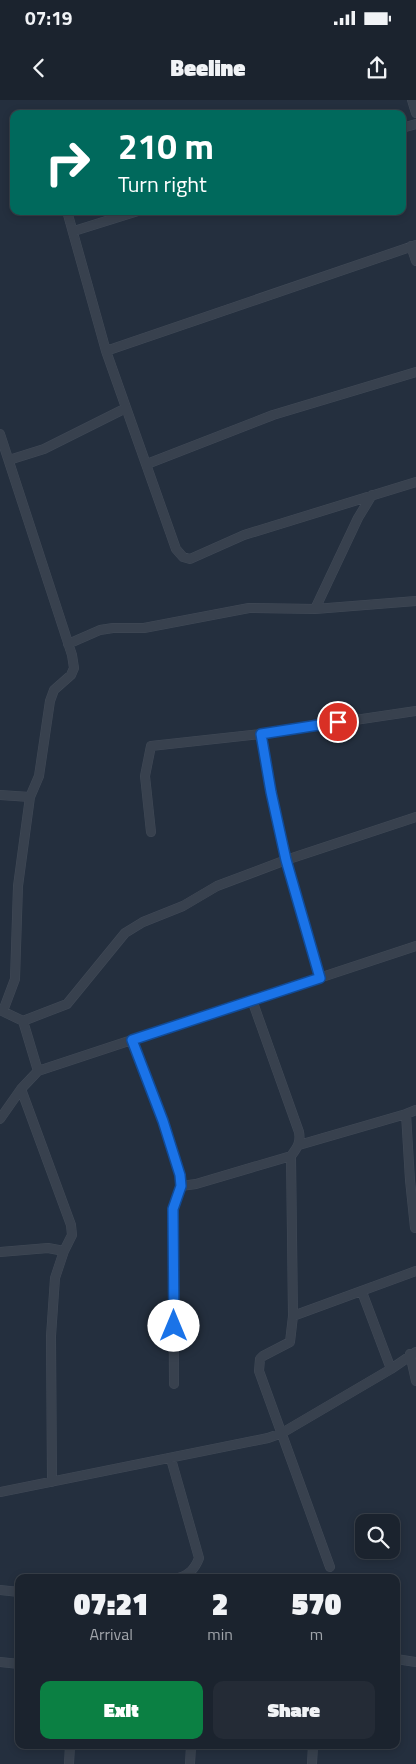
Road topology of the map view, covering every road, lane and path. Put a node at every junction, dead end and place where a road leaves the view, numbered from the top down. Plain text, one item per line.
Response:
1 (412, 100) edge
2 (416, 112) edge
3 (68, 215) edge
4 (126, 215) edge
5 (74, 232) junction
6 (414, 245) edge
7 (416, 261) edge
8 (106, 351) junction
9 (416, 372) edge
10 (126, 408) junction
11 (0, 434) edge
12 (8, 460) junction
13 (147, 464) junction
14 (416, 482) edge
15 (372, 495) junction
16 (416, 601) edge
17 (315, 609) junction
18 (68, 644) junction
19 (416, 711) edge
20 (261, 734) junction
21 (0, 795) edge
22 (30, 797) junction
23 (416, 817) edge
24 (151, 832) dead end
25 (286, 860) junction
26 (416, 946) edge
27 (320, 978) junction
28 (252, 1000) junction
29 (1, 1010) edge
30 (23, 1021) junction
31 (132, 1040) junction
32 (38, 1071) junction
33 (21, 1089) junction
34 (416, 1110) edge
35 (406, 1114) junction
36 (0, 1119) edge
37 (299, 1145) junction
38 (291, 1156) junction
39 (181, 1186) junction
40 (416, 1228) edge
41 (64, 1251) junction
42 (0, 1252) edge
43 (416, 1271) edge
44 (362, 1292) junction
45 (294, 1316) junction
46 (413, 1353) edge
47 (391, 1369) junction
48 (416, 1380) edge
49 (174, 1384) dead end
50 (282, 1434) junction
51 (171, 1459) junction
52 (52, 1482) junction
53 (0, 1492) edge
54 (330, 1567) dead end
55 (186, 1574) edge
56 (0, 1590) edge
57 (15, 1592) edge
58 (400, 1660) edge
59 (0, 1662) edge
60 (416, 1662) edge
61 (15, 1664) edge
62 (70, 1749) edge
63 (191, 1749) edge
64 (313, 1749) edge
65 (69, 1764) edge
66 (190, 1764) edge
67 (312, 1764) edge

1 - 2 street
3 - 5 street
4 - 5 street
5 - 8 street
6 - 7 street
6 - 8 street
8 - 10 street
9 - 13 street
10 - 12 street
10 - 13 street
11 - 12 street
12 - 18 street
13 - 15 street
14 - 15 street
15 - 17 street
16 - 17 street
17 - 18 street
18 - 22 street
19 - 20 street
20 - 24 street
20 - 25 street
21 - 22 street
22 - 29 street
23 - 25 street
25 - 27 street
25 - 30 street
26 - 27 street
27 - 28 street
28 - 31 street
28 - 37 street
29 - 30 street
30 - 32 street
31 - 32 street
31 - 39 street
32 - 33 street
33 - 36 street
33 - 41 street
34 - 35 street
35 - 37 street
35 - 40 street
37 - 38 street
38 - 39 street
38 - 45 street
39 - 49 street
41 - 42 street
41 - 52 street
43 - 44 street
44 - 45 street
44 - 47 street
45 - 50 street
46 - 47 street
46 - 48 street
47 - 50 street
50 - 51 street
50 - 54 street
51 - 52 street
51 - 55 street
52 - 53 street
56 - 57 street
58 - 60 street
59 - 61 street
62 - 65 street
63 - 66 street
64 - 67 street

